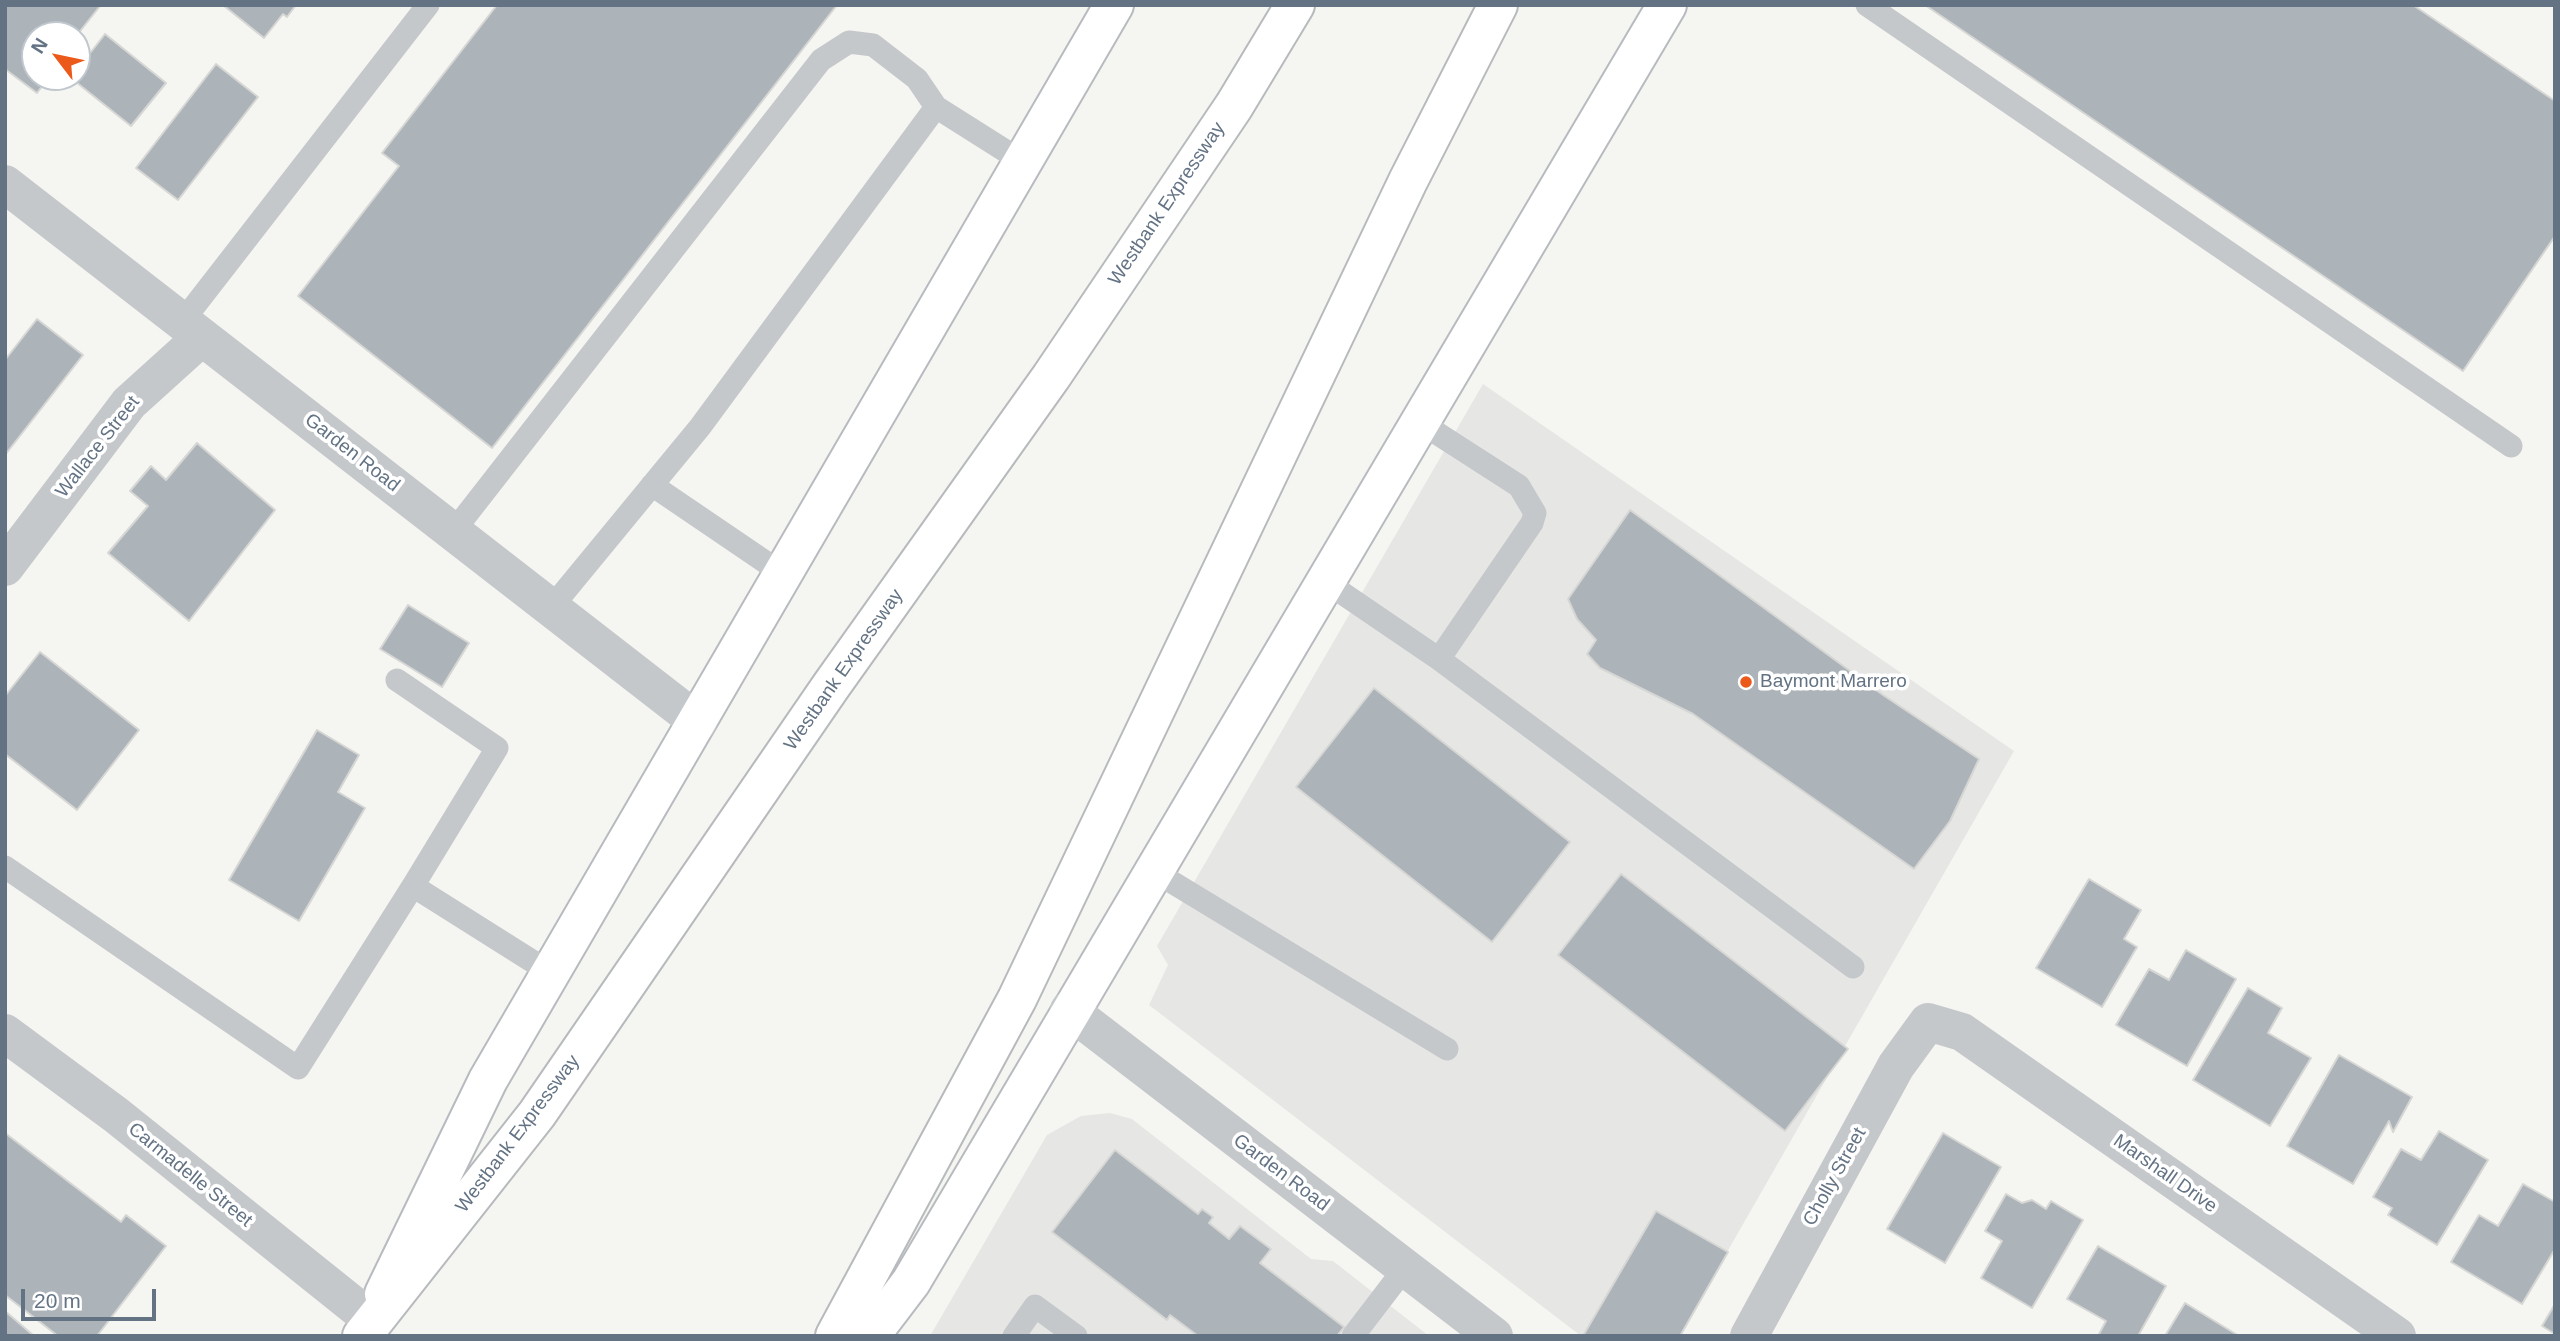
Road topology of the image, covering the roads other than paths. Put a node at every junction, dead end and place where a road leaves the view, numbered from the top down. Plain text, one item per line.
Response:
1 (428, 5) edge
2 (1114, 5) edge
3 (1295, 5) edge
4 (1498, 5) edge
5 (1667, 5) edge
6 (1867, 5) edge
7 (936, 107) junction
8 (1023, 162) junction
9 (5, 184) edge
10 (192, 330) junction
11 (1418, 421) junction
12 (2511, 446) dead end
13 (652, 485) junction
14 (453, 532) junction
15 (5, 567) edge
16 (783, 574) junction
17 (1323, 580) junction
18 (551, 608) junction
19 (1439, 659) junction
20 (397, 680) dead end
21 (698, 722) junction
22 (5, 867) edge
23 (1152, 870) junction
24 (413, 886) junction
25 (1853, 967) dead end
26 (551, 973) junction
27 (1069, 1010) junction
28 (1928, 1022) joint
29 (5, 1032) edge
30 (1447, 1049) dead end
31 (1405, 1268) junction
32 (367, 1328) edge
33 (835, 1336) edge
34 (870, 1336) edge
35 (1014, 1336) edge
36 (1076, 1336) edge
37 (1353, 1336) edge
38 (1494, 1336) edge
39 (1749, 1336) edge
40 (2397, 1336) edge

1 - 10 lane
2 - 8 main road, Westbank Expressway
3 - 32 main road, Westbank Expressway
4 - 33 main road
5 - 11 main road
6 - 12 lane
7 - 8 lane
7 - 13 lane
7 - 14 lane
8 - 16 main road, Westbank Expressway
9 - 10 street, Garden Road
10 - 14 street, Garden Road
10 - 15 street, Wallace Street
11 - 17 main road
11 - 19 lane
13 - 16 lane
13 - 18 lane
14 - 18 street, Garden Road
16 - 21 main road, Westbank Expressway
17 - 19 lane
17 - 23 main road
18 - 21 street, Garden Road
19 - 25 lane
20 - 24 lane
21 - 26 main road, Westbank Expressway
22 - 24 lane
23 - 27 main road
23 - 30 lane
24 - 26 lane
26 - 32 main road, Westbank Expressway
27 - 31 street, Garden Road
27 - 34 main road
28 - 39 street, Cholly Street
28 - 40 street, Marshall Drive
29 - 32 street, Carmadelle Street
31 - 37 lane
31 - 38 street, Garden Road
35 - 36 lane

